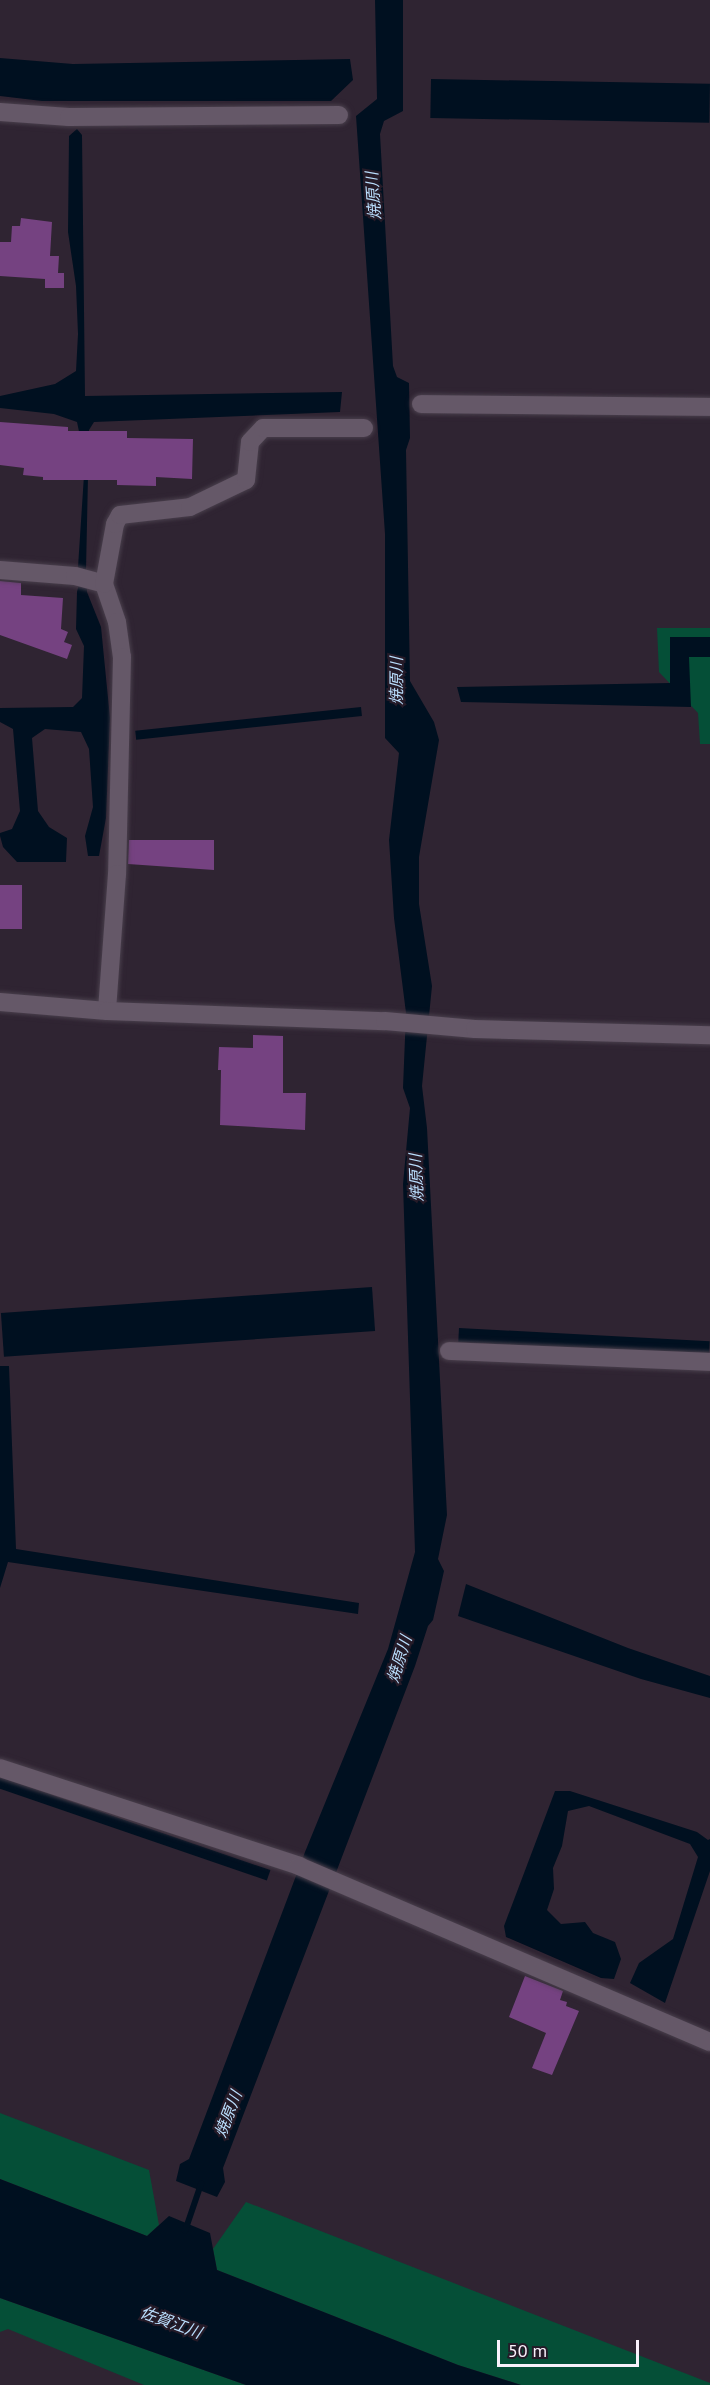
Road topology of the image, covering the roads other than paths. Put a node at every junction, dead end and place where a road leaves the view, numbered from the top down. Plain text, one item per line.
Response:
1 (0, 112) edge
2 (339, 115) dead end
3 (422, 404) dead end
4 (710, 407) edge
5 (364, 428) dead end
6 (0, 570) edge
7 (90, 579) junction
8 (0, 1002) edge
9 (107, 1011) junction
10 (710, 1035) edge
11 (449, 1351) dead end
12 (710, 1362) edge
13 (0, 1768) edge
14 (710, 2042) edge

1 - 2 street
3 - 4 street
5 - 7 street
6 - 7 street
7 - 9 street
8 - 9 street
9 - 10 street
11 - 12 street
13 - 14 street

